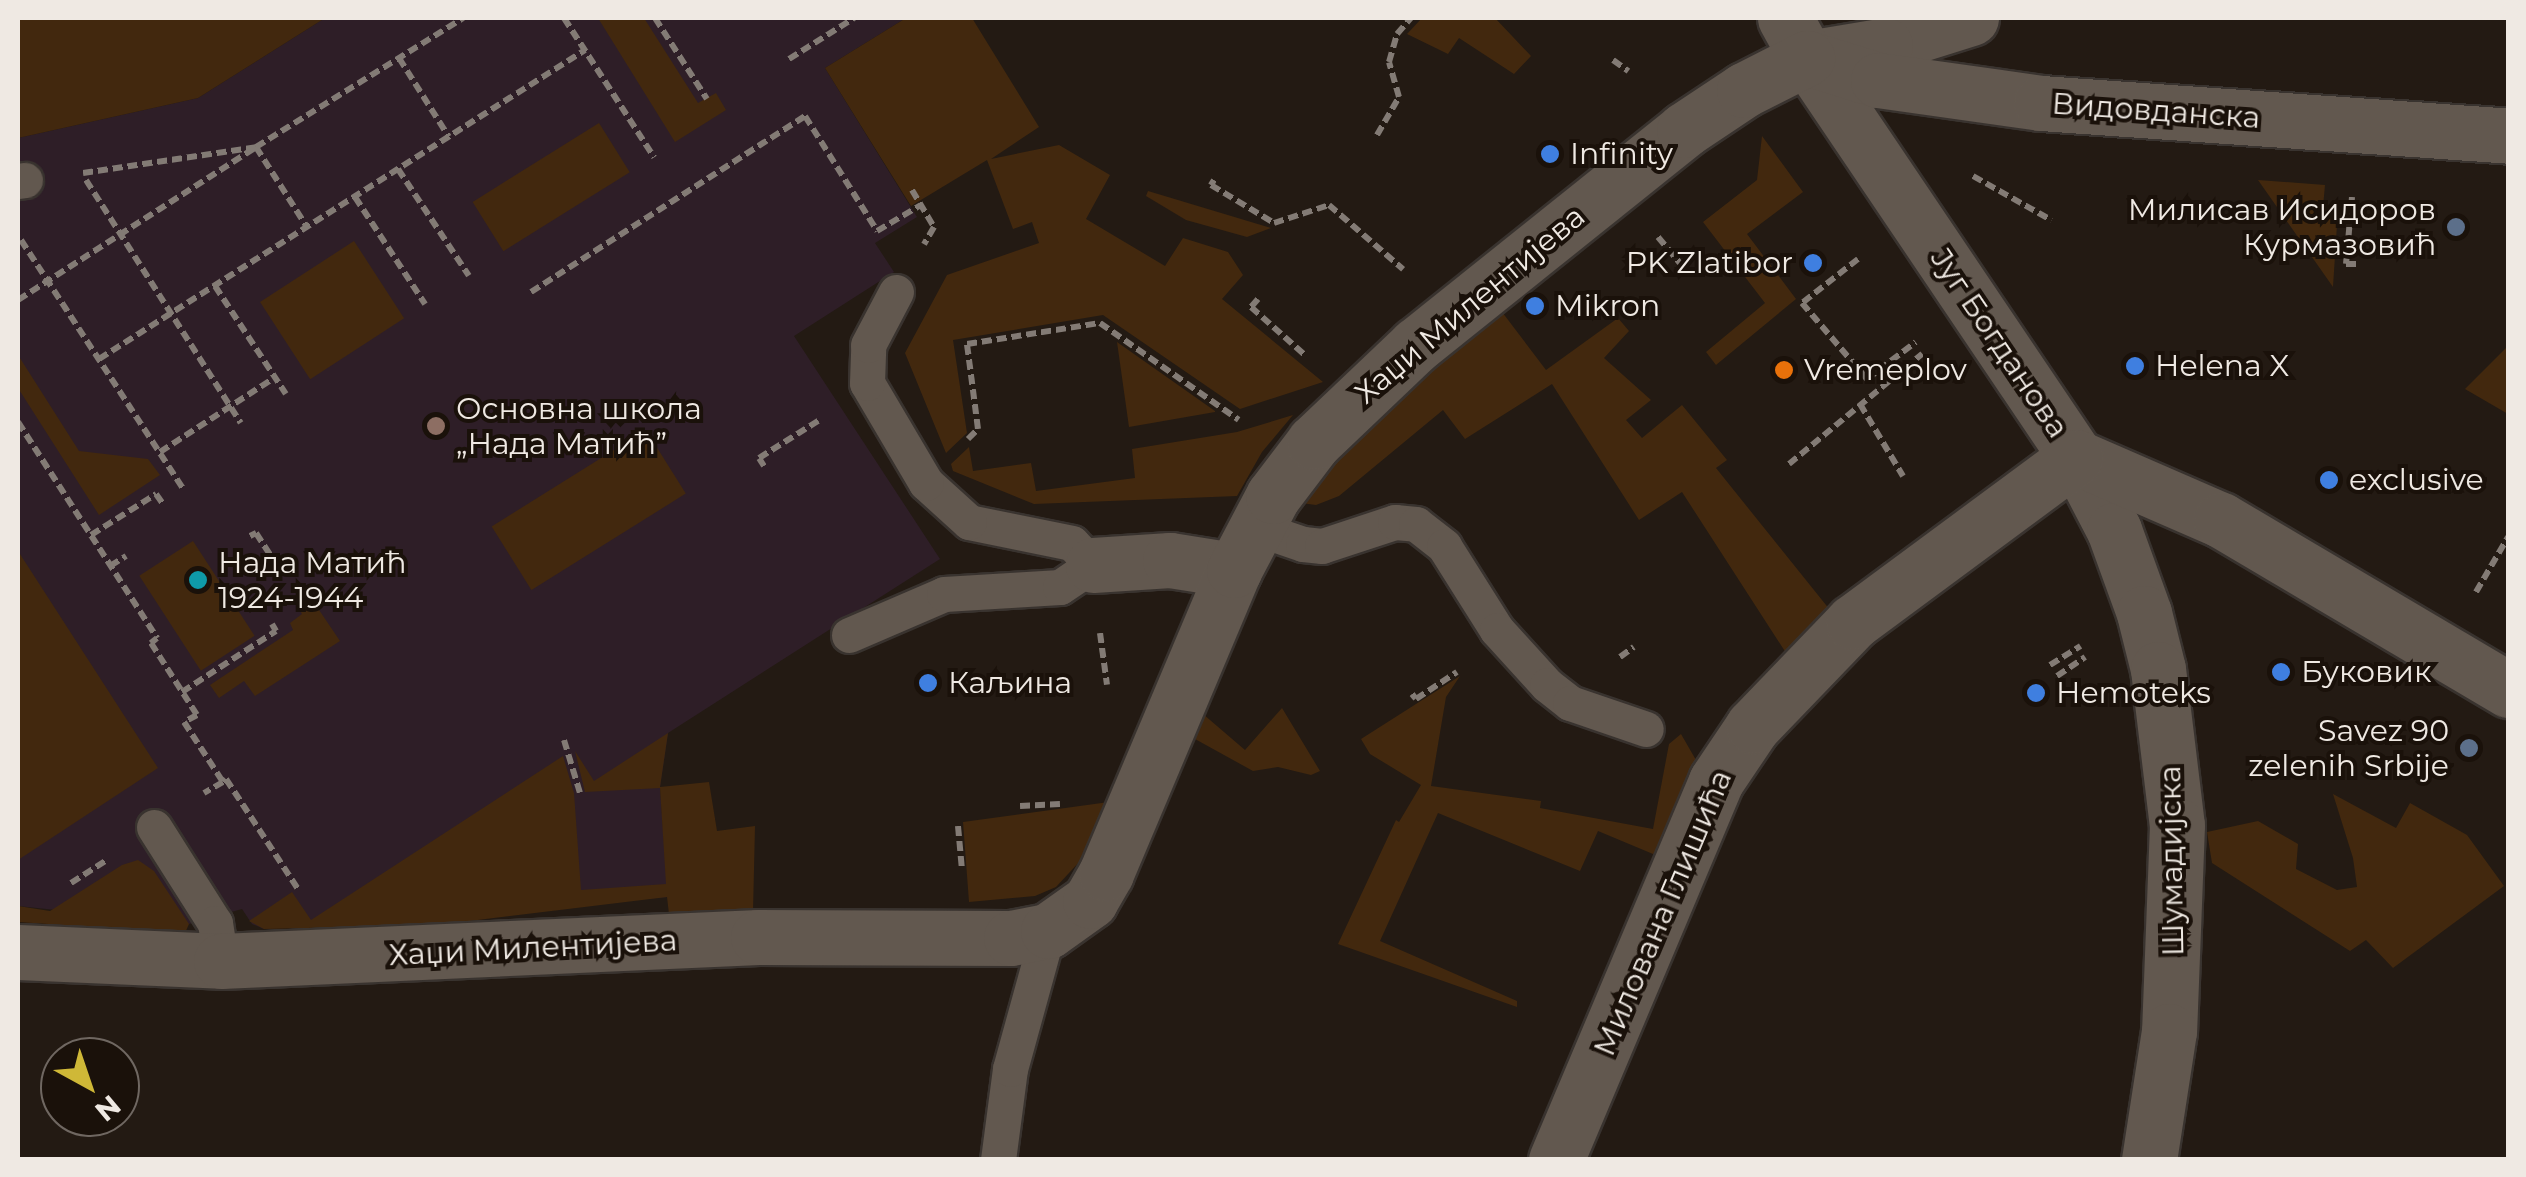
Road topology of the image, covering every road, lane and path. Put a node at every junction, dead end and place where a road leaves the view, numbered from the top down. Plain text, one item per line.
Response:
1 (462, 18) edge
2 (564, 18) edge
3 (655, 18) edge
4 (854, 18) edge
5 (1411, 18) edge
6 (1971, 18) edge
7 (1796, 38) edge
8 (586, 50) junction
9 (399, 58) junction
10 (789, 60) dead end
11 (1614, 60) dead end
12 (1628, 71) dead end
13 (707, 99) dead end
14 (1377, 135) dead end
15 (450, 136) junction
16 (2508, 136) edge
17 (256, 147) junction
18 (654, 157) dead end
19 (398, 169) junction
20 (1960, 169) dead end
21 (1214, 180) dead end
22 (912, 190) dead end
23 (355, 197) junction
24 (2352, 198) dead end
25 (921, 205) junction
26 (2051, 220) dead end
27 (308, 228) junction
28 (120, 233) junction
29 (18, 234) edge
30 (929, 234) dead end
31 (1675, 258) dead end
32 (1855, 260) dead end
33 (2358, 264) dead end
34 (1682, 267) dead end
35 (469, 276) dead end
36 (1412, 277) dead end
37 (48, 280) junction
38 (215, 286) junction
39 (530, 292) dead end
40 (896, 292) dead end
41 (1258, 299) dead end
42 (18, 300) edge
43 (424, 304) dead end
44 (172, 314) junction
45 (1830, 334) junction
46 (1820, 342) dead end
47 (1914, 344) dead end
48 (1844, 352) junction
49 (1918, 358) dead end
50 (100, 359) junction
51 (1834, 360) dead end
52 (274, 378) junction
53 (286, 394) dead end
54 (1355, 400) junction
55 (1860, 404) junction
56 (231, 407) junction
57 (1239, 420) dead end
58 (18, 422) edge
59 (242, 423) dead end
60 (789, 439) dead end
61 (959, 449) dead end
62 (160, 452) junction
63 (2076, 457) junction
64 (1790, 464) dead end
65 (764, 466) dead end
66 (1904, 476) dead end
67 (184, 490) dead end
68 (163, 504) dead end
69 (91, 535) junction
70 (250, 536) dead end
71 (2508, 537) edge
72 (1245, 549) junction
73 (126, 556) dead end
74 (272, 556) dead end
75 (1093, 565) junction
76 (110, 566) junction
77 (2474, 596) dead end
78 (272, 624) dead end
79 (1099, 627) dead end
80 (849, 635) dead end
81 (1634, 647) dead end
82 (1618, 658) dead end
83 (1468, 666) dead end
84 (1107, 684) dead end
85 (2508, 690) edge
86 (182, 692) junction
87 (1412, 694) dead end
88 (1646, 729) dead end
89 (564, 740) dead end
90 (222, 782) junction
91 (580, 793) dead end
92 (202, 795) dead end
93 (958, 826) dead end
94 (154, 827) dead end
95 (963, 876) dead end
96 (309, 891) dead end
97 (1048, 931) junction
98 (18, 952) edge
99 (221, 961) junction
100 (998, 1160) edge
101 (1556, 1160) edge
102 (2149, 1160) edge

1 - 9 path
2 - 8 path
3 - 13 path
4 - 10 path
5 - 14 path
6 - 7 street, Хаџи Милентијева
7 - 16 street, Видовданска
7 - 54 street, Хаџи Милентијева
7 - 63 street, Југ Богданова
8 - 15 path
8 - 18 path
9 - 15 path
9 - 17 path
11 - 12 path
15 - 19 path
17 - 27 path
17 - 28 path
17 - 28 path
19 - 23 path
19 - 35 path
20 - 26 path
21 - 36 path
22 - 25 path
23 - 27 path
23 - 43 path
24 - 33 path
25 - 30 path
25 - 39 path
27 - 38 path
28 - 37 path
28 - 44 path
29 - 37 path
31 - 34 path
32 - 45 path
37 - 42 path
37 - 50 path
38 - 44 path
38 - 52 path
40 - 75 lane
41 - 54 path
44 - 50 path
44 - 56 path
45 - 46 path
45 - 48 path
47 - 48 path
48 - 51 path
49 - 55 path
50 - 62 path
52 - 53 path
52 - 56 path
54 - 72 street, Хаџи Милентијева
55 - 64 path
55 - 66 path
56 - 59 path
56 - 62 path
57 - 61 path
58 - 69 path
60 - 65 path
62 - 67 path
63 - 85 street, Југ Богданова
63 - 101 street, Милована Глишића
63 - 102 street, Шумадијска
68 - 69 path
69 - 76 path
70 - 74 path
71 - 77 path
72 - 75 street
72 - 88 lane
72 - 97 street, Хаџи Милентијева
73 - 76 path
75 - 80 lane
76 - 86 path
78 - 86 path
79 - 84 path
81 - 82 path
83 - 87 path
86 - 90 path
89 - 91 path
90 - 92 path
90 - 96 path
93 - 95 path
94 - 99 lane
97 - 99 street, Хаџи Милентијева
97 - 100 lane
98 - 99 street, Хаџи Милентијева

